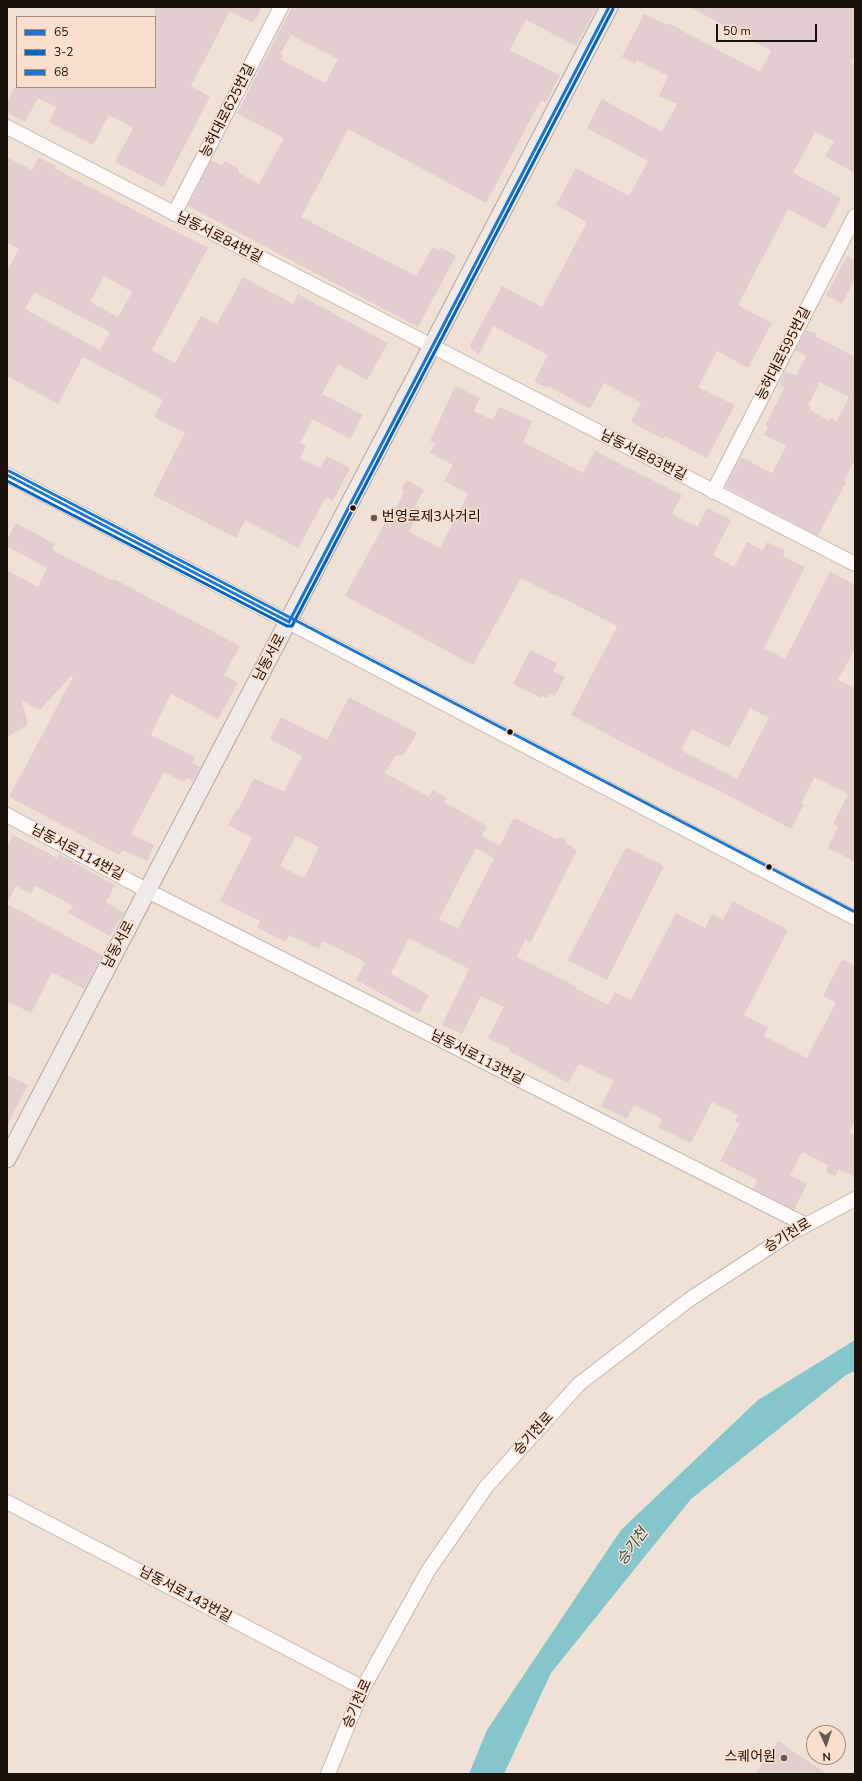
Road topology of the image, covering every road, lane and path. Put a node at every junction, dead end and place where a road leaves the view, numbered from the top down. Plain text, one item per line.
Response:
1 (281, 7) edge
2 (609, 7) edge
3 (7, 127) edge
4 (174, 214) junction
5 (855, 216) edge
6 (432, 348) junction
7 (7, 475) edge
8 (713, 492) junction
9 (855, 564) edge
10 (289, 622) junction
11 (7, 815) edge
12 (148, 891) junction
13 (855, 918) edge
14 (9, 1151) edge
15 (855, 1199) edge
16 (806, 1225) junction
17 (7, 1502) edge
18 (363, 1688) junction
19 (328, 1774) edge

1 - 4 street, 능허대로625번길
2 - 6 main road, 남동서로
3 - 4 street, 남동서로84번길
4 - 6 street, 남동서로84번길
5 - 8 street, 능허대로595번길
6 - 8 street, 남동서로83번길
6 - 10 main road, 남동서로
7 - 10 street
8 - 9 street, 남동서로83번길
10 - 12 main road, 남동서로
10 - 13 street
11 - 12 street, 남동서로114번길
12 - 14 main road, 남동서로
12 - 16 street, 남동서로113번길
15 - 16 street, 승기천로
16 - 18 street, 승기천로
17 - 18 street, 남동서로143번길
18 - 19 street, 승기천로

